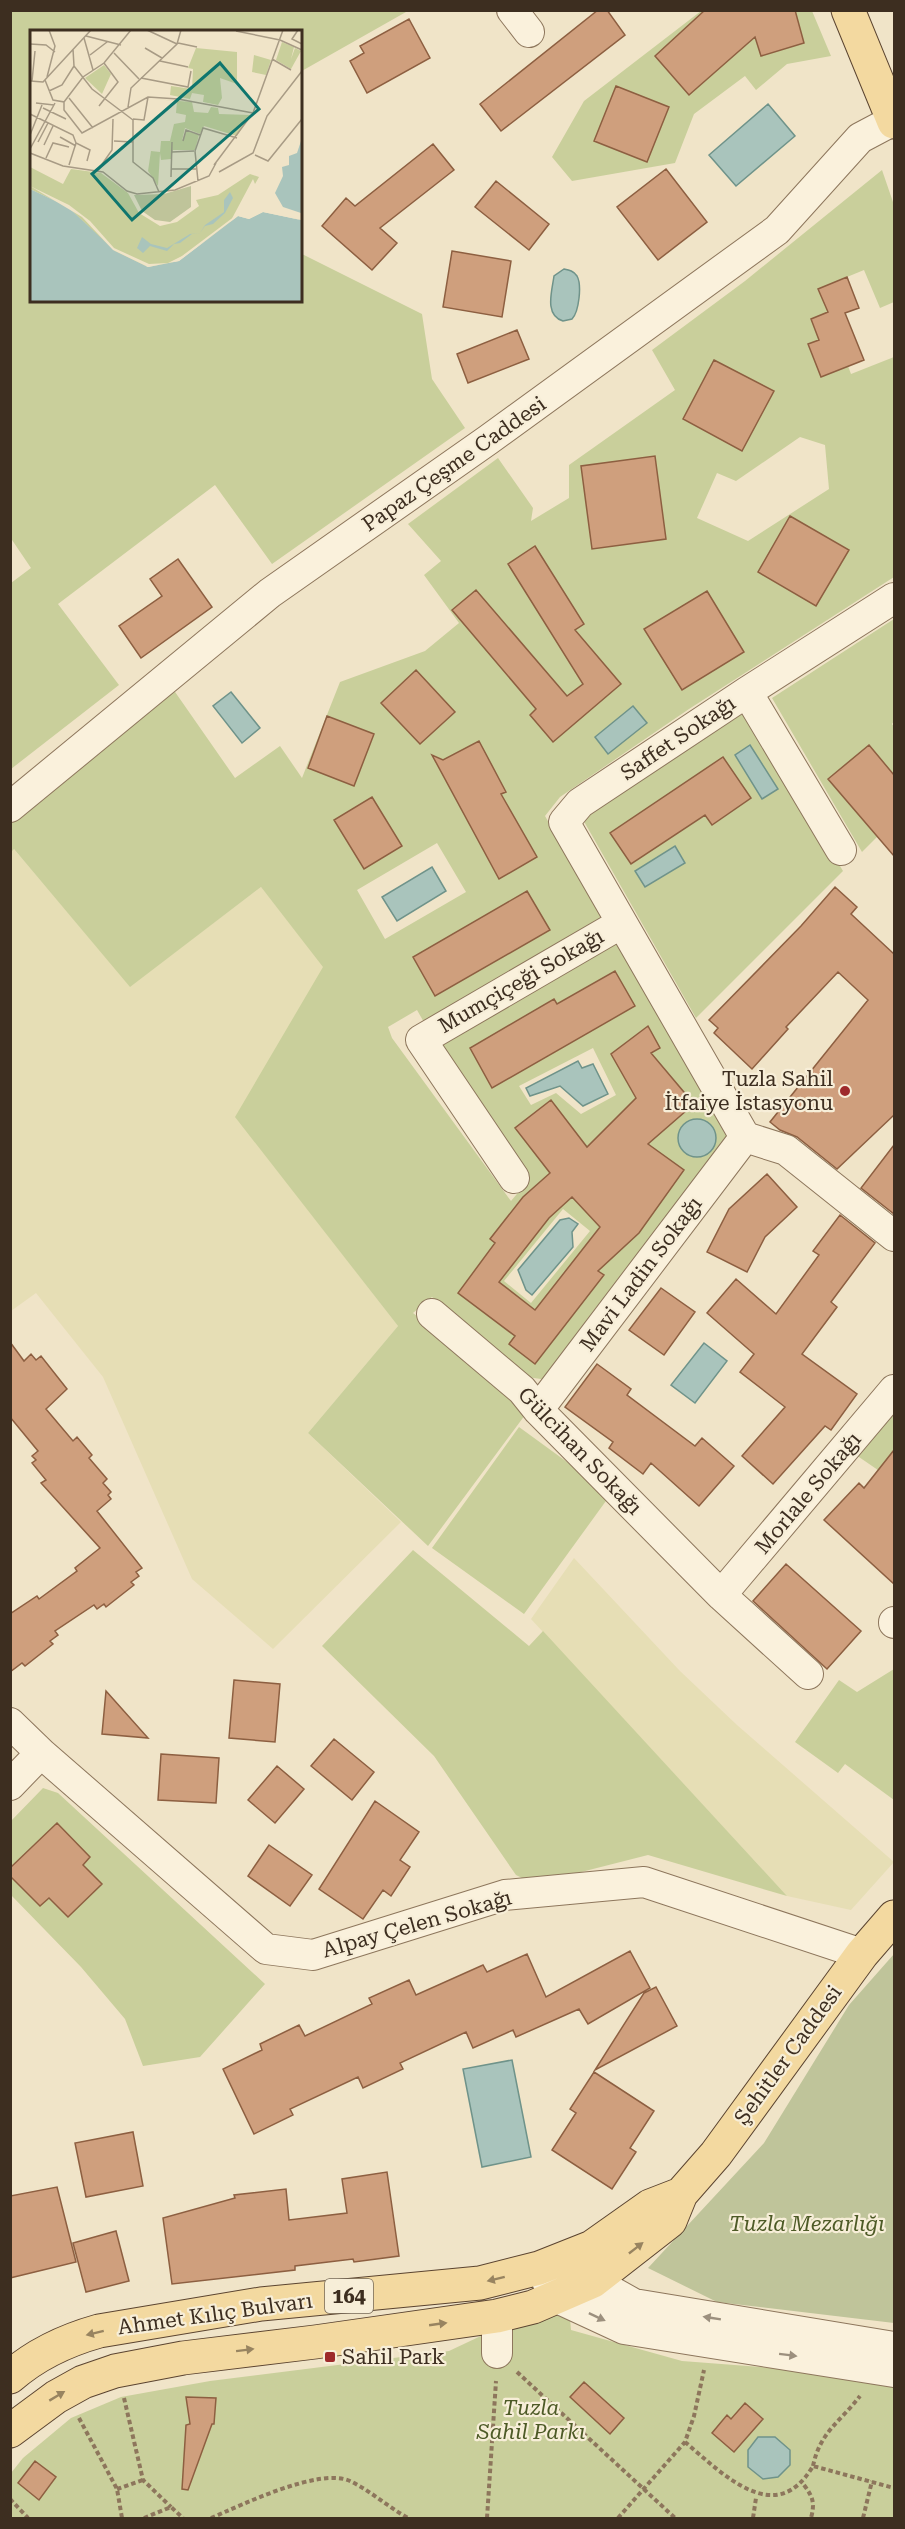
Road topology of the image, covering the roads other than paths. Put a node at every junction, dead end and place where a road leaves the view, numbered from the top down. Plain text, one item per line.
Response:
1 (848, 10) edge
2 (894, 121) edge
3 (894, 598) edge
4 (747, 692) junction
5 (10, 807) edge
6 (841, 850) dead end
7 (622, 922) junction
8 (745, 1137) junction
9 (514, 1178) dead end
10 (894, 1236) edge
11 (432, 1314) dead end
12 (894, 1390) edge
13 (538, 1410) junction
14 (721, 1595) junction
15 (808, 1674) dead end
16 (10, 1723) edge
17 (41, 1753) junction
18 (10, 1785) edge
19 (894, 1917) edge
20 (862, 1954) junction
21 (681, 2194) joint
22 (587, 2266) junction
23 (539, 2268) junction
24 (555, 2297) junction
25 (497, 2316) junction
26 (894, 2347) edge
27 (497, 2354) road end
28 (883, 2370) edge
29 (10, 2377) edge
30 (12, 2428) edge

1 - 2 main road
2 - 5 street, Papaz Çeşme Caddesi
3 - 4 street, Saffet Sokağı
4 - 6 street
4 - 7 street, Saffet Sokağı
7 - 8 street
7 - 9 street, Mumçiçeği Sokağı
8 - 10 street
8 - 13 street, Mavi Ladin Sokağı
11 - 13 street, Gülcihan Sokağı
12 - 14 street, Morlale Sokağı
13 - 14 street, Gülcihan Sokağı
14 - 15 street, Gülcihan Sokağı
16 - 17 street, Alpay Çelen Sokağı
17 - 18 street
17 - 20 street, Alpay Çelen Sokağı
19 - 20 main road, Şehitler Caddesi
20 - 21 main road, Şehitler Caddesi
21 - 22 main road, Ahmet Kılıç Bulvarı / 164
22 - 23 main road, Ahmet Kılıç Bulvarı / 164
22 - 24 main road, Ahmet Kılıç Bulvarı / 164
26 -> 22 street
23 - 24 street
23 -> 29 main road, Ahmet Kılıç Bulvarı / 164
24 - 25 main road, Ahmet Kılıç Bulvarı / 164
24 -> 28 street
25 - 27 street
30 -> 25 main road, Ahmet Kılıç Bulvarı / 164

